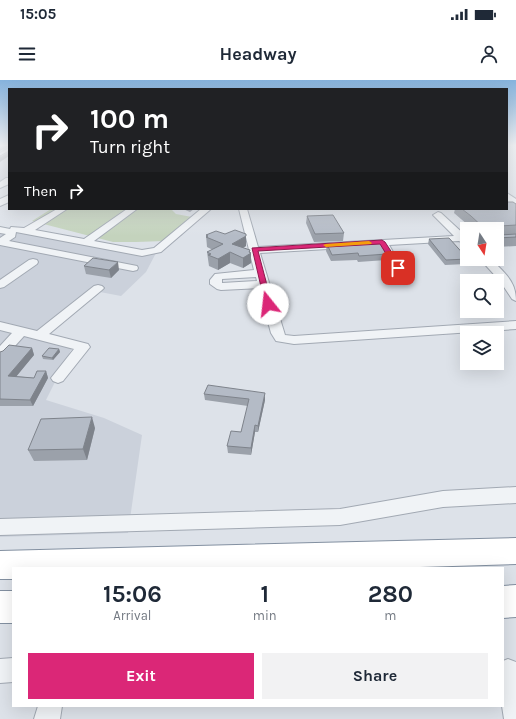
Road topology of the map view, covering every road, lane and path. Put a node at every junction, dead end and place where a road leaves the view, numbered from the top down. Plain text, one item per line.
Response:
1 (508, 197) edge
2 (516, 204) edge
3 (61, 210) edge
4 (132, 210) edge
5 (206, 210) edge
6 (243, 210) edge
7 (438, 215) dead end
8 (14, 229) dead end
9 (0, 230) edge
10 (26, 231) junction
11 (460, 235) edge
12 (460, 241) edge
13 (0, 242) edge
14 (86, 242) junction
15 (382, 242) junction
16 (254, 250) junction
17 (33, 262) dead end
18 (492, 266) edge
19 (133, 268) dead end
20 (398, 268) dead end
21 (0, 285) edge
22 (98, 288) dead end
23 (516, 297) edge
24 (516, 325) edge
25 (0, 326) edge
26 (21, 331) junction
27 (39, 336) junction
28 (0, 354) edge
29 (58, 378) dead end
30 (516, 495) edge
31 (0, 527) edge
32 (516, 551) edge
33 (0, 565) edge
34 (504, 594) edge
35 (516, 594) edge
36 (516, 601) edge
37 (504, 602) edge
38 (0, 607) edge
39 (12, 607) edge
40 (12, 670) edge
41 (509, 670) edge
42 (0, 671) edge
43 (50, 707) edge
44 (516, 718) edge
45 (47, 719) edge

1 - 2 street
3 - 10 street
4 - 14 street
5 - 14 street
6 - 16 street
7 - 11 street
8 - 10 street
9 - 13 street
10 - 14 street
12 - 15 street
13 - 19 street
15 - 16 street
15 - 20 street
16 - 24 street
17 - 21 street
18 - 23 street
22 - 27 street
25 - 26 street
26 - 27 street
26 - 28 street
27 - 29 street
30 - 31 street
32 - 33 highway
34 - 35 highway
36 - 37 highway
38 - 39 highway
40 - 42 street
41 - 44 street
43 - 45 street

